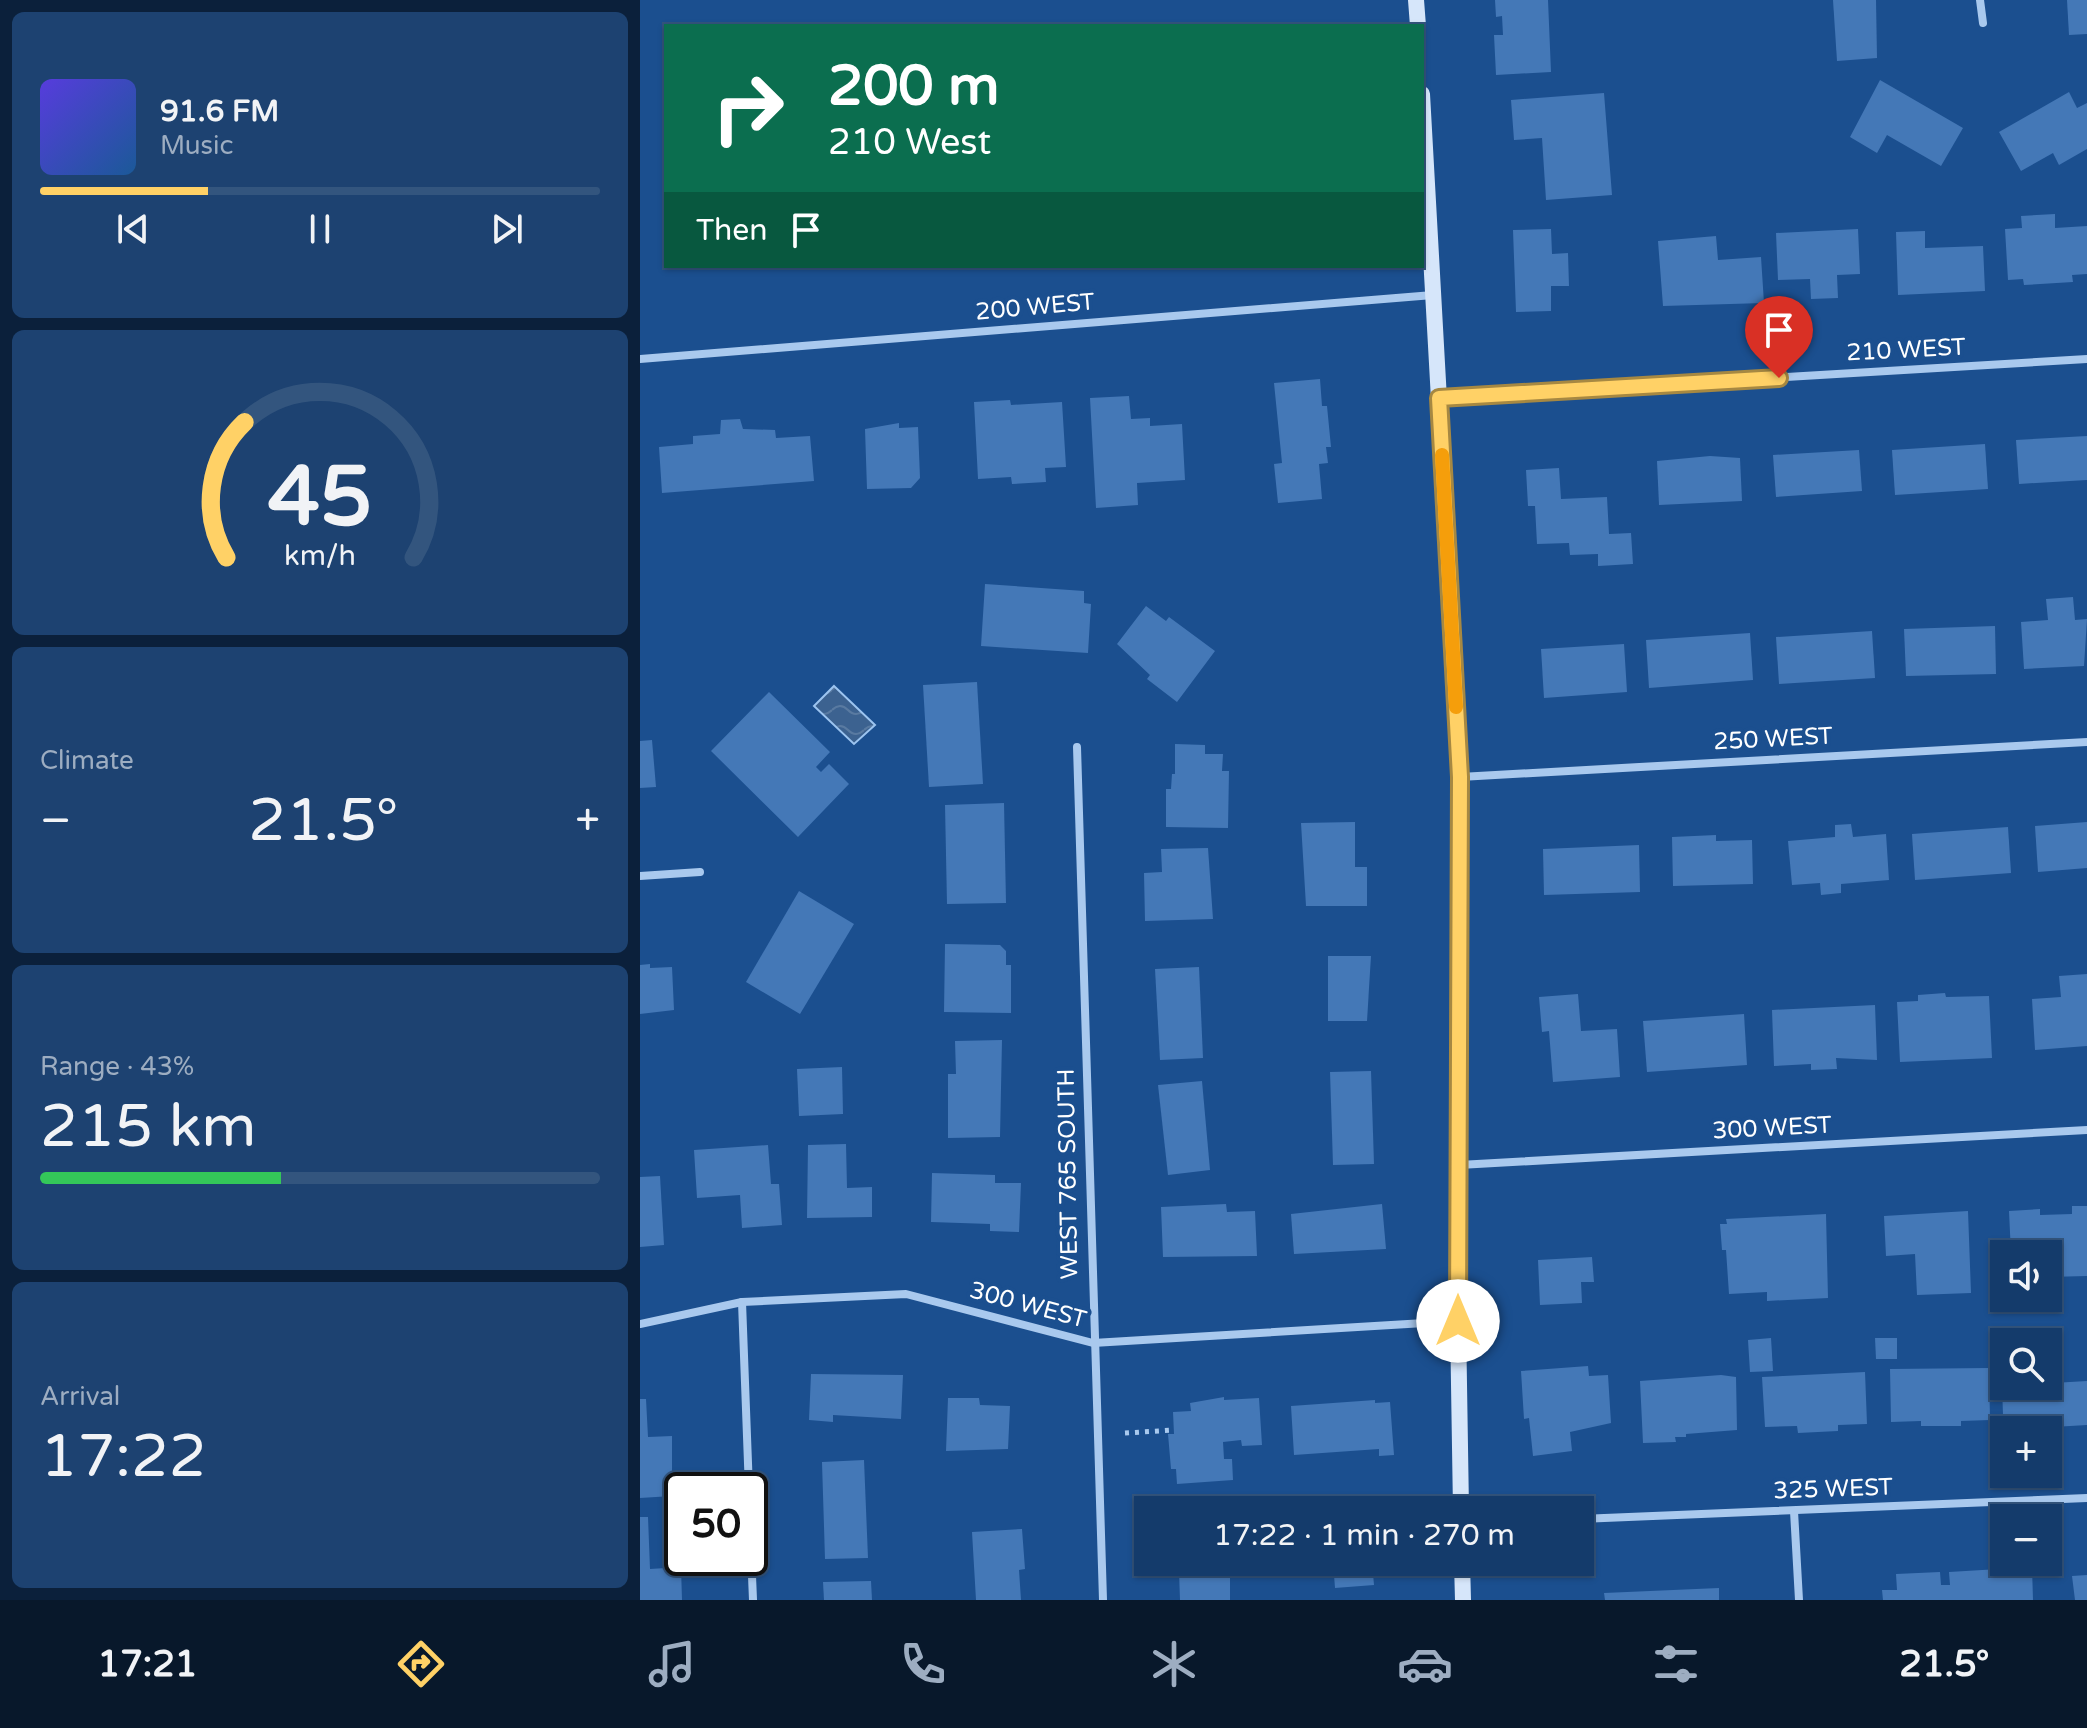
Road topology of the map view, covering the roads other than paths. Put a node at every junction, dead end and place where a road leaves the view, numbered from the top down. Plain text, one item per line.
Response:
1 (1416, 0) edge
2 (1980, 0) edge
3 (1983, 23) dead end
4 (1418, 24) edge
5 (1424, 128) edge
6 (1434, 295) junction
7 (640, 359) edge
8 (2087, 359) edge
9 (1439, 398) junction
10 (2087, 742) edge
11 (1077, 747) dead end
12 (1460, 777) junction
13 (700, 872) dead end
14 (640, 876) edge
15 (2087, 1130) edge
16 (1459, 1165) junction
17 (742, 1302) junction
18 (1458, 1321) junction
19 (640, 1324) edge
20 (1093, 1343) junction
21 (748, 1472) edge
22 (1461, 1496) edge
23 (2087, 1498) edge
24 (1794, 1511) junction
25 (1594, 1518) edge
26 (752, 1576) edge
27 (1462, 1576) edge
28 (753, 1600) edge
29 (1103, 1600) edge
30 (1463, 1600) edge
31 (1799, 1600) edge

1 - 4 main road
2 - 3 street
5 - 6 main road
6 - 7 street, 200 WEST
6 - 9 main road
8 - 9 street, 210 WEST
9 - 12 main road
10 - 12 street, 250 WEST
11 - 20 street, WEST 765 SOUTH
12 - 16 main road
13 - 14 street
15 - 16 street, 300 WEST
16 - 18 main road
17 - 19 street, 300 WEST
17 - 20 street, 300 WEST
17 - 21 street
18 - 20 street, 300 WEST
18 - 22 main road
20 - 29 street, WEST 765 SOUTH
23 - 24 street, 325 WEST
24 - 25 street, 325 WEST
24 - 31 street
26 - 28 street
27 - 30 main road

